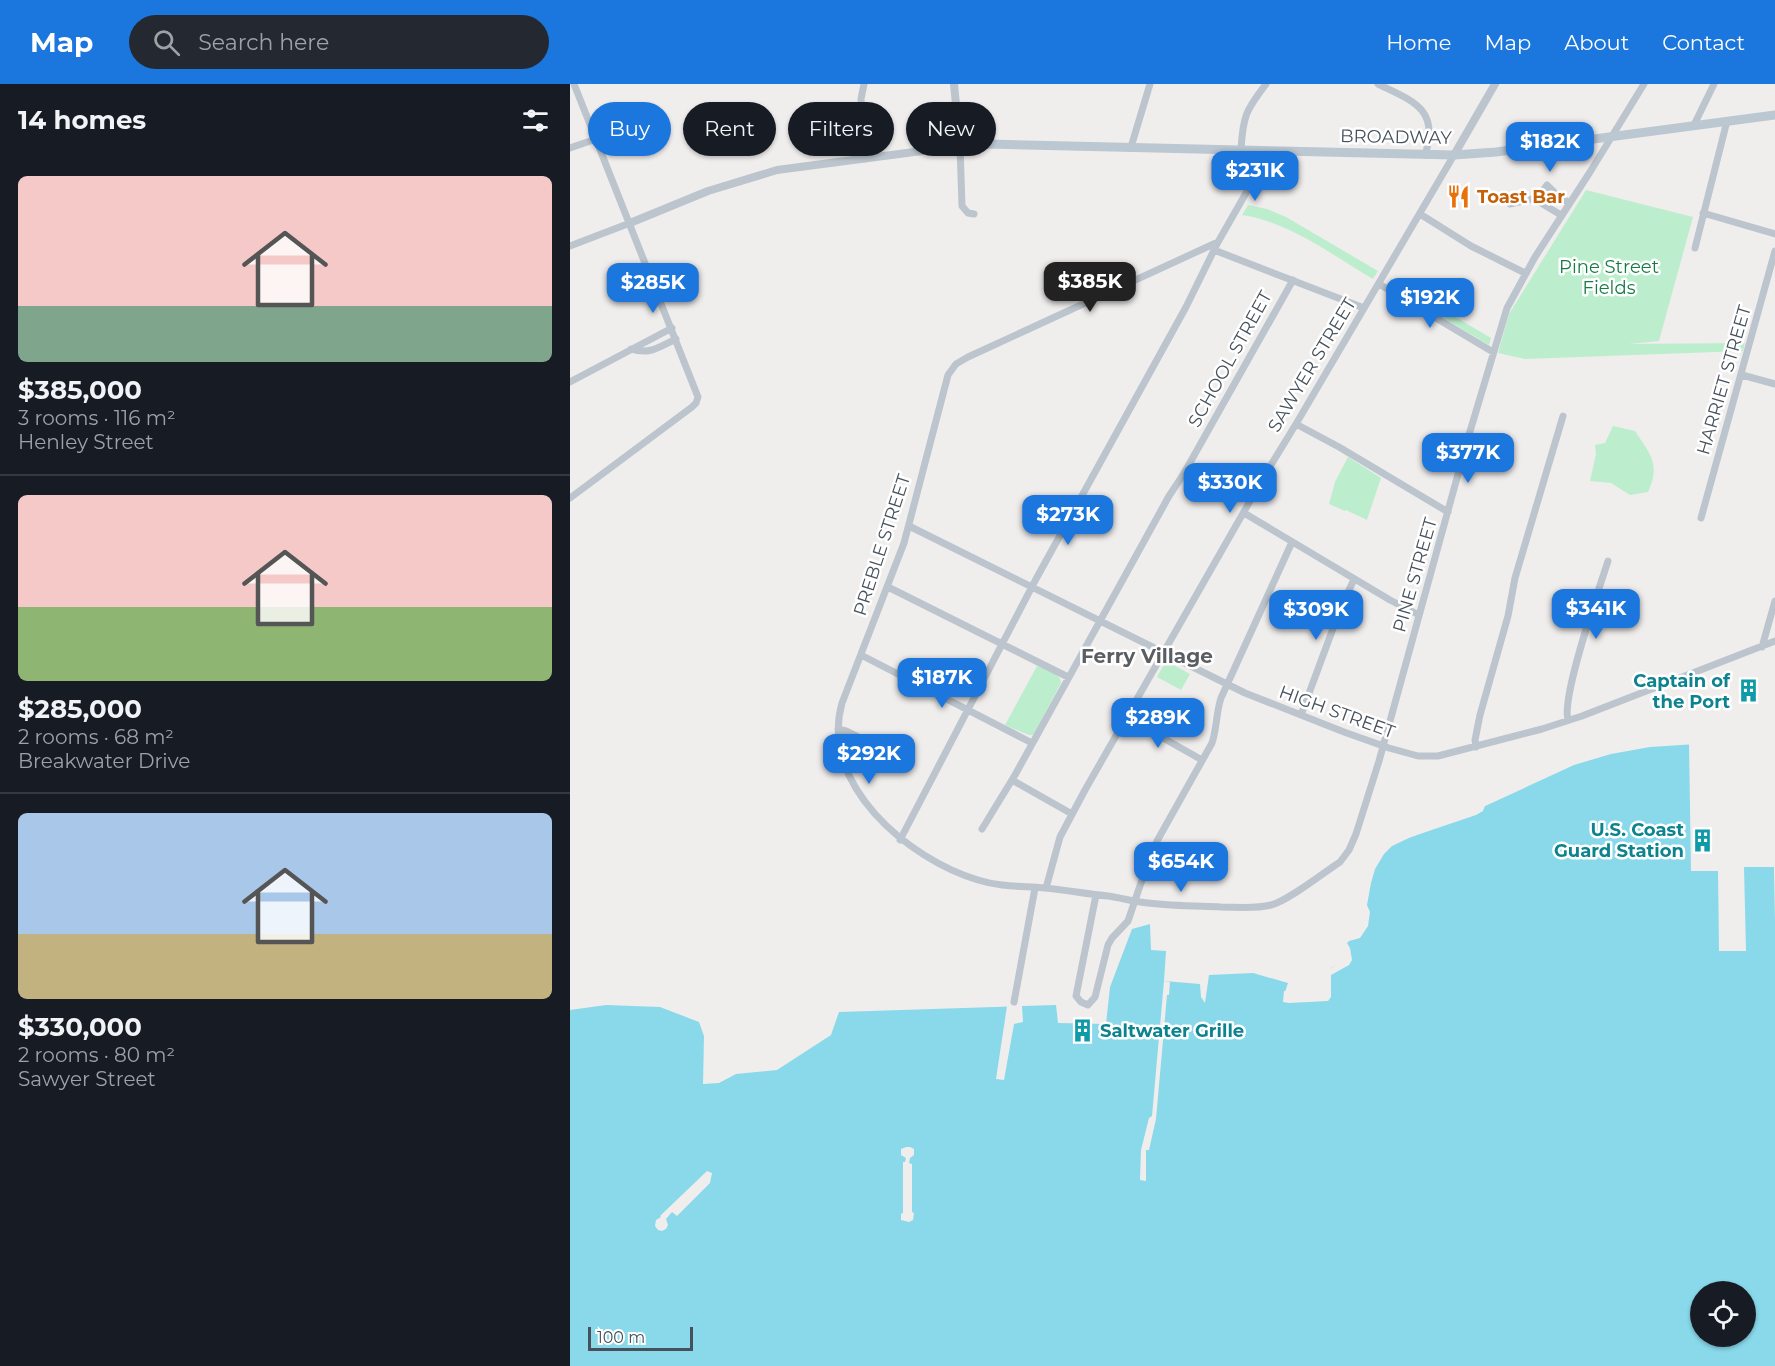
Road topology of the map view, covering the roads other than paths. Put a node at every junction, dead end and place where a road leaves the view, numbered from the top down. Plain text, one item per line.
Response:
1 (574, 84) edge
2 (864, 84) edge
3 (954, 84) edge
4 (1150, 84) edge
5 (1266, 84) edge
6 (1378, 84) edge
7 (1496, 84) edge
8 (1644, 84) edge
9 (1714, 84) edge
10 (956, 102) edge
11 (1775, 115) edge
12 (588, 119) edge
13 (1727, 122) junction
14 (1694, 126) junction
15 (1611, 137) junction
16 (588, 142) edge
17 (996, 144) edge
18 (1131, 147) junction
19 (570, 148) edge
20 (1241, 149) junction
21 (1270, 151) junction
22 (906, 153) edge
23 (1425, 155) junction
24 (1454, 155) junction
25 (603, 156) edge
26 (960, 156) edge
27 (864, 159) junction
28 (1536, 200) junction
29 (1569, 203) junction
30 (1510, 204) dead end
31 (1703, 213) junction
32 (974, 214) dead end
33 (1420, 214) junction
34 (1561, 215) junction
35 (630, 223) junction
36 (1775, 234) edge
37 (1218, 242) junction
38 (570, 246) edge
39 (1695, 248) dead end
40 (1214, 250) junction
41 (1775, 251) edge
42 (1525, 273) junction
43 (1293, 280) junction
44 (1379, 284) junction
45 (1364, 308) junction
46 (672, 328) junction
47 (676, 339) junction
48 (631, 349) junction
49 (1493, 352) junction
50 (1742, 375) junction
51 (570, 382) edge
52 (1775, 384) edge
53 (1563, 416) dead end
54 (1296, 424) junction
55 (570, 498) edge
56 (1448, 512) junction
57 (1244, 513) junction
58 (1701, 518) dead end
59 (909, 526) junction
60 (1292, 542) junction
61 (1608, 561) dead end
62 (1354, 579) junction
63 (1032, 586) junction
64 (888, 587) junction
65 (1775, 601) edge
66 (1419, 615) junction
67 (1101, 621) junction
68 (1775, 641) edge
69 (1001, 644) junction
70 (1762, 646) junction
71 (1163, 652) junction
72 (861, 655) junction
73 (1068, 678) junction
74 (1226, 685) junction
75 (968, 709) junction
76 (1301, 715) junction
77 (1126, 717) junction
78 (1569, 720) junction
79 (838, 729) junction
80 (1032, 743) junction
81 (1383, 746) junction
82 (1476, 747) junction
83 (884, 750) dead end
84 (1202, 760) junction
85 (1012, 780) junction
86 (1072, 814) junction
87 (982, 829) dead end
88 (900, 840) junction
89 (1035, 888) junction
90 (1047, 888) junction
91 (1096, 895) junction
92 (1134, 901) junction
93 (1014, 1002) dead end

1 - 12 street
2 - 27 street
3 - 10 street
4 - 18 street
5 - 20 street
6 - 23 street
7 - 24 street, SAWYER STREET
8 - 15 street, PINE STREET
9 - 14 street
11 - 13 main road, BROADWAY
13 - 14 main road, BROADWAY
13 - 31 street
14 - 15 main road, BROADWAY
15 - 24 main road, BROADWAY
15 - 29 street, PINE STREET
16 - 19 street
17 - 18 main road, BROADWAY
18 - 20 main road, BROADWAY
20 - 21 main road, BROADWAY
21 - 23 main road, BROADWAY
21 - 37 street
22 - 27 street, BROADWAY
23 - 24 main road, BROADWAY
24 - 33 street, SAWYER STREET
25 - 35 street
26 - 32 street
27 - 35 street, BROADWAY
28 - 29 street
28 - 30 street
28 - 34 street
29 - 34 street, PINE STREET
31 - 36 street
31 - 39 street
33 - 42 street
33 - 44 street, SAWYER STREET
34 - 42 street, PINE STREET
35 - 38 street
35 - 46 street
37 - 40 street
37 - 59 street, PREBLE STREET
40 - 43 street
40 - 63 street
41 - 50 street, HARRIET STREET
42 - 49 street, PINE STREET
43 - 45 street
43 - 67 street, SCHOOL STREET
44 - 45 street, SAWYER STREET
44 - 49 street
45 - 54 street, SAWYER STREET
46 - 47 street
46 - 48 street
47 - 48 street
47 - 55 street
48 - 51 street
49 - 56 street, PINE STREET
50 - 52 street
50 - 58 street, HARRIET STREET
53 - 82 street
54 - 56 street
54 - 57 street, SAWYER STREET
56 - 66 street, PINE STREET
57 - 60 street
57 - 71 street, SAWYER STREET
59 - 63 street, HIGH STREET
59 - 64 street, PREBLE STREET
60 - 62 street
60 - 74 street
61 - 78 street
62 - 66 street
62 - 76 street
63 - 67 street, HIGH STREET
63 - 69 street
64 - 69 street
64 - 72 street, PREBLE STREET
65 - 70 street
66 - 81 street, PINE STREET
67 - 71 street, HIGH STREET
67 - 73 street, SCHOOL STREET
68 - 70 street, HIGH STREET
69 - 73 street
69 - 75 street
70 - 78 street, HIGH STREET
71 - 74 street, HIGH STREET
71 - 77 street, SAWYER STREET
72 - 75 street
72 - 79 street, PREBLE STREET
73 - 80 street, SCHOOL STREET
74 - 76 street, HIGH STREET
74 - 84 street
75 - 80 street
75 - 88 street
76 - 81 street, HIGH STREET
77 - 84 street
77 - 86 street, SAWYER STREET
78 - 82 street, HIGH STREET
79 - 83 street
79 - 88 street, PINE STREET
80 - 85 street, SCHOOL STREET
81 - 82 street, HIGH STREET
81 - 92 street, PINE STREET
84 - 92 street
85 - 86 street
85 - 87 street, SCHOOL STREET
86 - 90 street, SAWYER STREET
88 - 89 street, PINE STREET
89 - 90 street, PINE STREET
89 - 93 street
90 - 91 street, PINE STREET
91 - 92 street, PINE STREET
91 - 92 street

